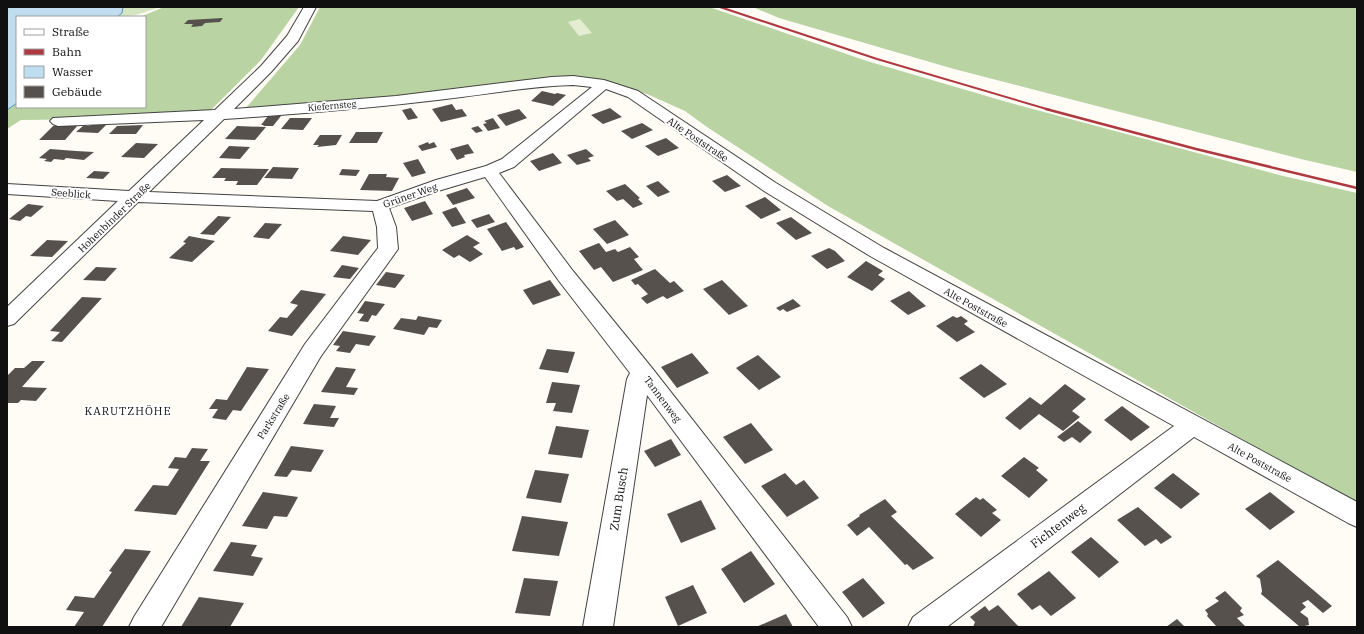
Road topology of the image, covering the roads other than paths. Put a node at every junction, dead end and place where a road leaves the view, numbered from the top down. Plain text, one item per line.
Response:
1 (310, 7) edge
2 (604, 84) junction
3 (220, 114) junction
4 (58, 121) dead end
5 (489, 171) junction
6 (7, 189) edge
7 (135, 197) junction
8 (379, 206) junction
9 (7, 320) edge
10 (644, 374) junction
11 (1191, 424) junction
12 (1357, 515) edge
13 (144, 627) edge
14 (598, 627) edge
15 (837, 627) edge
16 (923, 627) edge

1 - 3 street, Hohenbinder Straße
2 - 3 street, Kiefernsteg
2 - 5 street, Grüner Weg
2 - 11 street, Alte Poststraße
3 - 4 street, Kiefernsteg
3 - 7 street, Hohenbinder Straße
5 - 8 street, Grüner Weg
5 - 10 street, Tannenweg
6 - 7 street, Seeblick
7 - 8 street, Grüner Weg
7 - 9 street, Hohenbinder Straße
8 - 13 street, Parkstraße
10 - 14 street, Zum Busch
10 - 15 street, Tannenweg
11 - 12 street, Alte Poststraße
11 - 16 street, Fichtenweg

